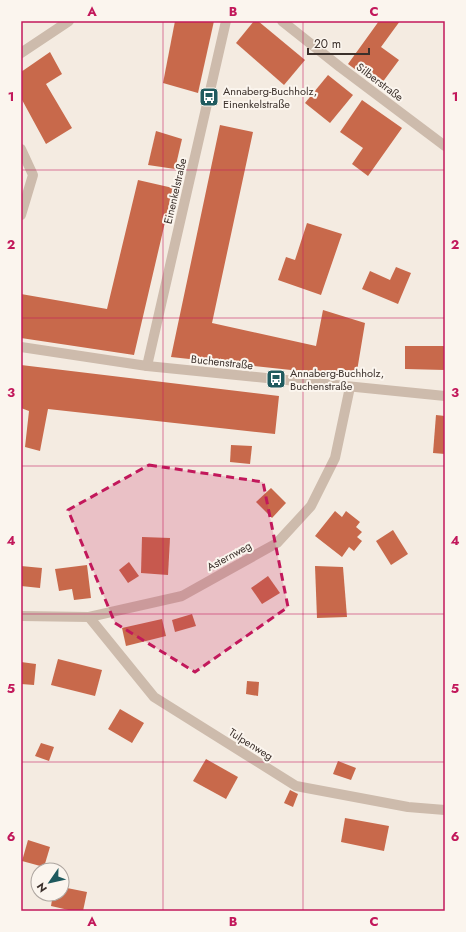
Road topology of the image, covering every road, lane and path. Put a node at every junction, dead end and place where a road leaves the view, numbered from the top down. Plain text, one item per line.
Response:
1 (69, 21) edge
2 (226, 21) edge
3 (282, 21) edge
4 (21, 53) edge
5 (445, 146) edge
6 (21, 149) edge
7 (21, 215) edge
8 (21, 347) edge
9 (147, 366) junction
10 (350, 387) junction
11 (445, 396) edge
12 (21, 616) edge
13 (89, 617) junction
14 (445, 810) edge

1 - 4 street
2 - 9 street, Einenkelstraße
3 - 5 street, Silberstraße
6 - 7 street
8 - 9 street, Buchenstraße
9 - 10 street, Buchenstraße
10 - 11 street, Buchenstraße
10 - 13 street, Asternweg
12 - 13 street, Asternweg
13 - 14 street, Tulpenweg

